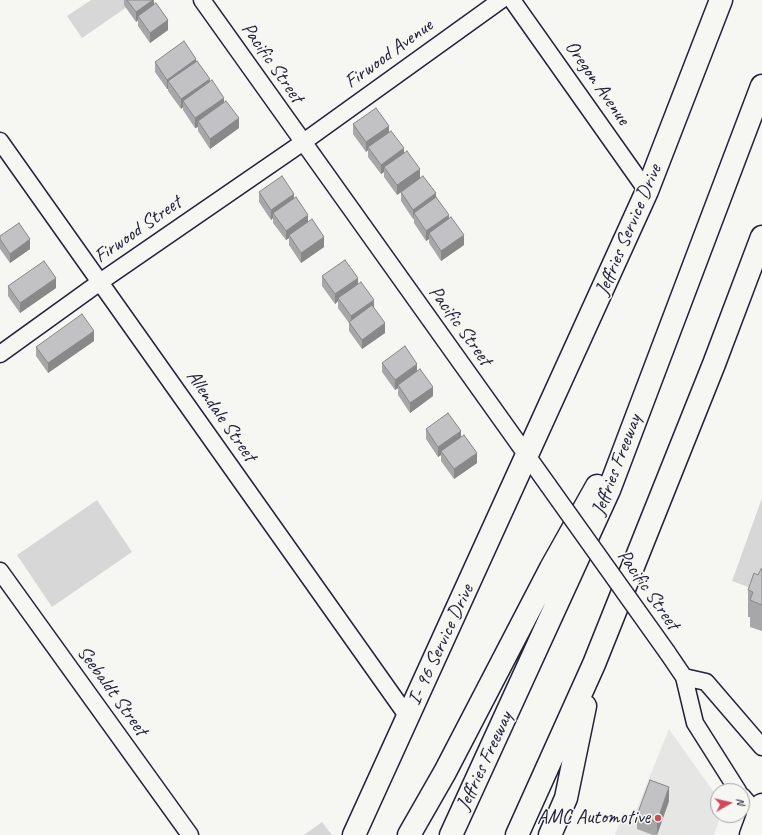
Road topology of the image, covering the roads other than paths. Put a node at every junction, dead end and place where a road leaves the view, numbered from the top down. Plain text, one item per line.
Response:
1 (202, 0) edge
2 (501, 0) edge
3 (512, 0) edge
4 (721, 0) edge
5 (762, 86) edge
6 (0, 140) edge
7 (302, 143) junction
8 (647, 191) junction
9 (762, 237) edge
10 (100, 282) junction
11 (0, 354) edge
12 (637, 413) junction
13 (528, 456) junction
14 (0, 571) edge
15 (594, 664) junction
16 (684, 677) junction
17 (408, 717) junction
18 (762, 747) edge
19 (733, 783) edge
20 (750, 808) edge
21 (758, 819) edge
22 (190, 835) edge
23 (354, 835) edge
24 (409, 835) edge
25 (451, 835) edge
26 (517, 835) edge
27 (550, 835) edge

1 - 7 street, Pacific Street
2 - 7 street, Firwood Avenue
3 - 8 street, Oregon Avenue
4 - 8 main road, Jeffries Service Drive
5 - 12 main road, Jeffries Freeway
6 - 10 street, Allendale Street
7 - 10 street, Firwood Street
7 - 13 street, Pacific Street
8 - 13 main road, Jeffries Service Drive
9 - 15 main road
10 - 11 street, Firwood Street
10 - 17 street, Allendale Street
12 - 24 main road
12 - 25 main road, Jeffries Freeway
13 - 16 street, Pacific Street, bridge
13 - 17 main road, I- 96 Service Drive
14 - 22 street, Seebaldt Street
15 - 26 main road
15 - 27 main road
16 - 18 street
16 - 19 street, Pacific Street
17 - 23 main road, I- 96 Service Drive
20 - 21 street

